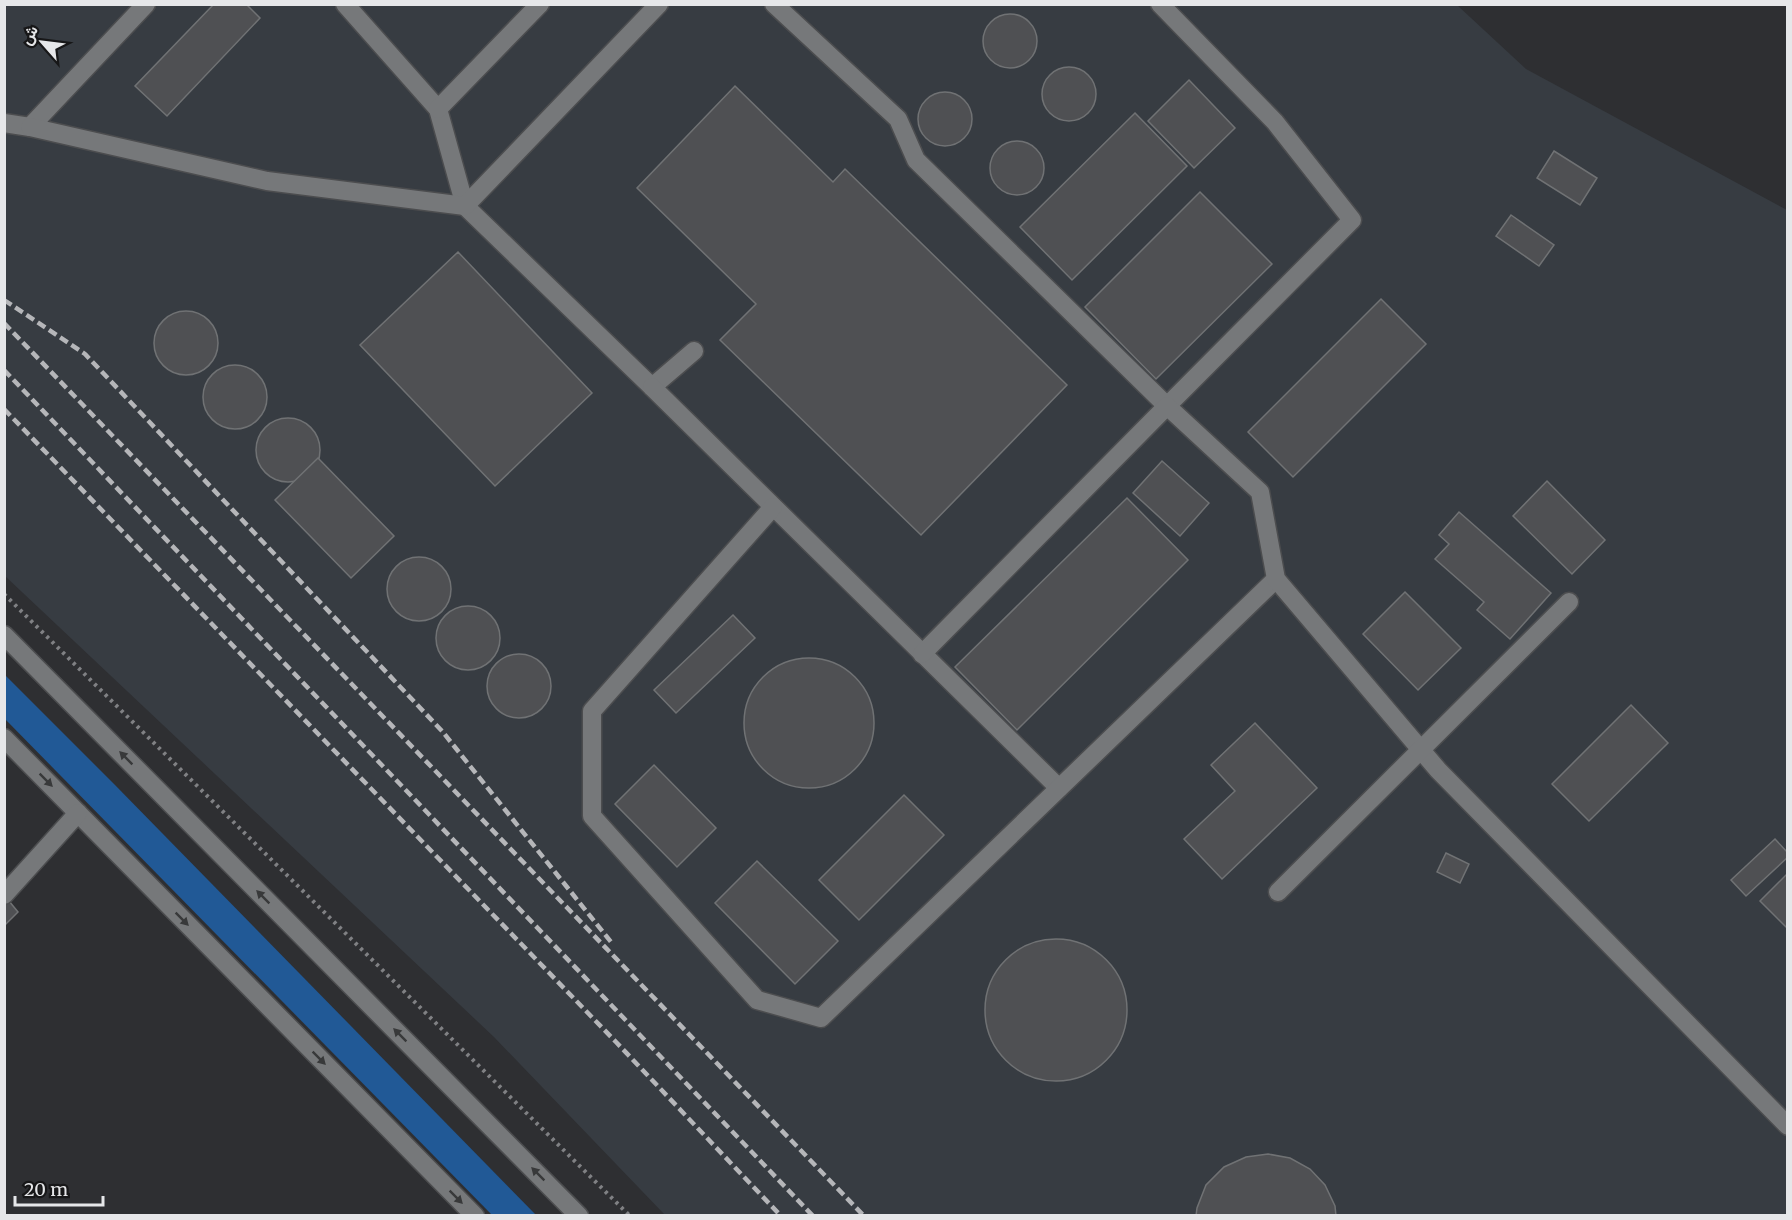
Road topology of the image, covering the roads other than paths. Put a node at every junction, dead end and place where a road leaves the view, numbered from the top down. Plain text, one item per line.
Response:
1 (146, 4) edge
2 (345, 4) edge
3 (540, 4) edge
4 (659, 4) edge
5 (774, 4) edge
6 (1160, 4) edge
7 (438, 110) junction
8 (4, 123) edge
9 (30, 127) junction
10 (465, 206) junction
11 (694, 351) dead end
12 (652, 387) junction
13 (1167, 406) junction
14 (773, 507) junction
15 (1276, 579) junction
16 (1569, 602) dead end
17 (4, 636) edge
18 (922, 654) junction
19 (4, 738) edge
20 (1421, 750) junction
21 (1059, 788) junction
22 (78, 813) junction
23 (1278, 892) dead end
24 (4, 895) edge
25 (1788, 1126) edge
26 (475, 1215) edge
27 (579, 1215) edge

1 - 9 street
2 - 7 street
3 - 7 street
4 - 10 street
5 - 13 street
6 - 13 street
7 - 10 street
8 - 9 street
9 - 10 street
10 - 12 street
11 - 12 street
12 - 14 street
13 - 15 street
13 - 18 street
14 - 18 street
14 - 21 street
15 - 20 street
15 - 21 street
16 - 20 street
27 -> 17 street
18 - 21 street
19 -> 22 street
20 - 23 street
20 - 25 street
22 - 24 street
22 -> 26 street

